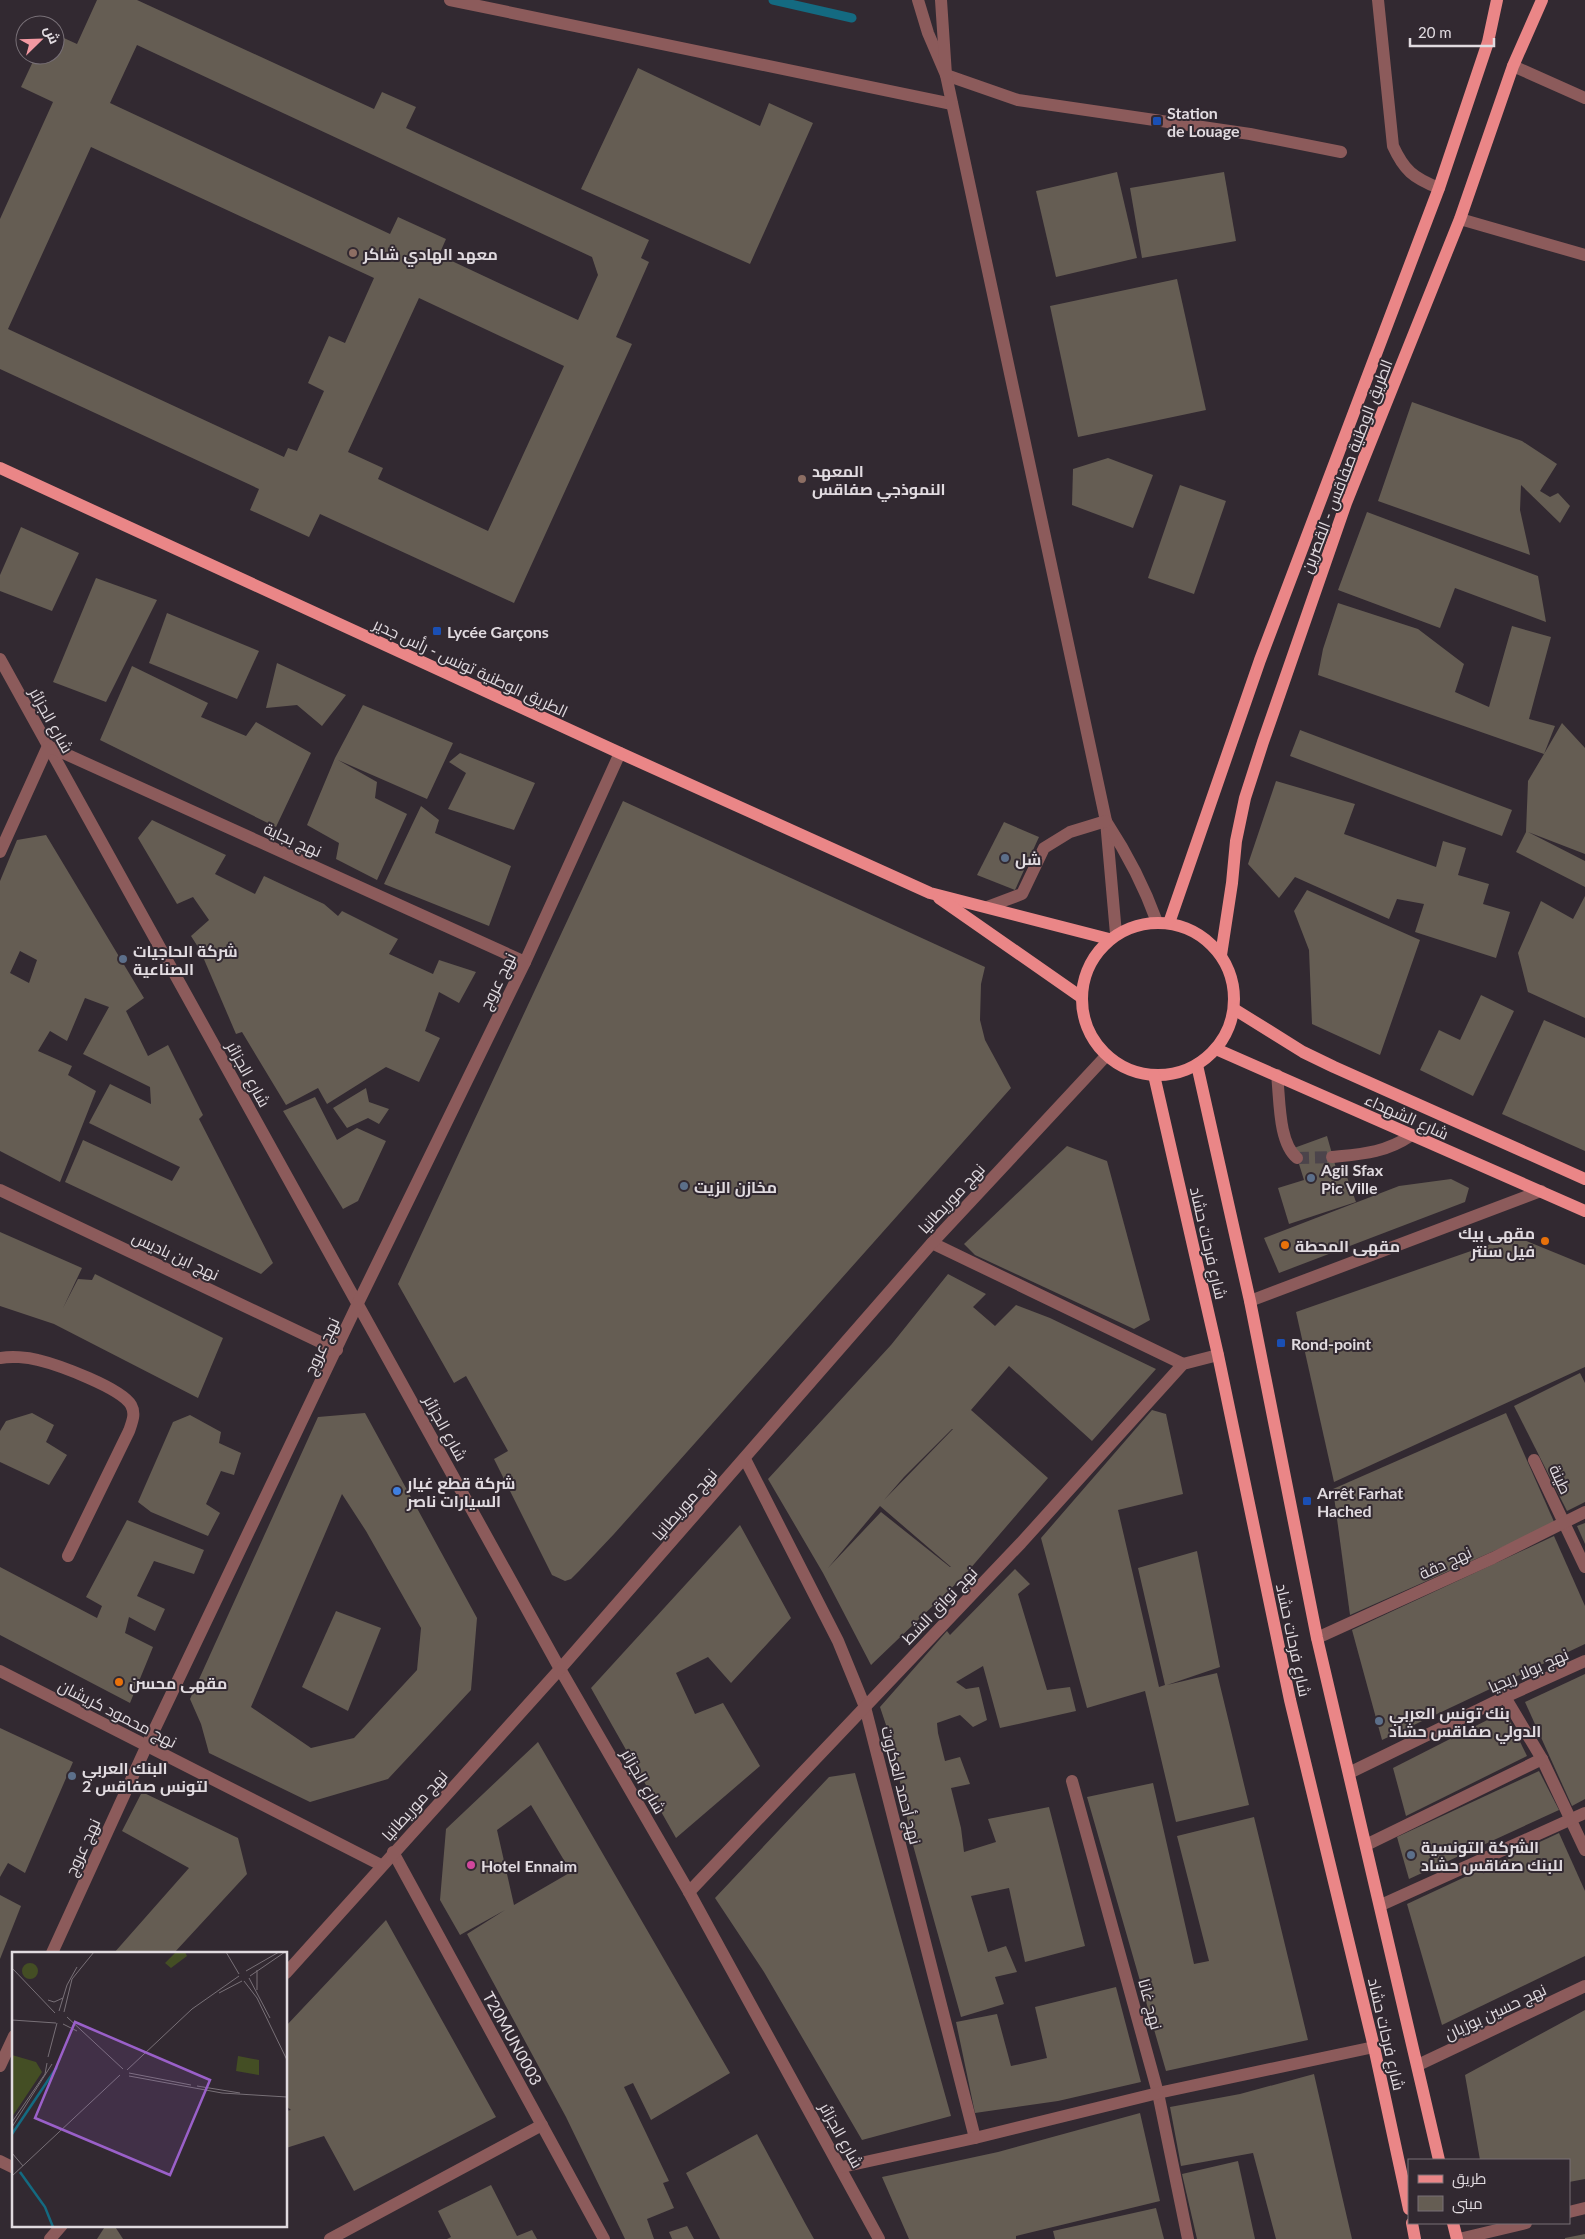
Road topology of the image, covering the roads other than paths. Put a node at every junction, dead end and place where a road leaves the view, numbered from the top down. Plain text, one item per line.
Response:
1 (450, 0) edge
2 (918, 0) edge
3 (942, 0) edge
4 (1378, 0) edge
5 (1498, 0) edge
6 (1542, 0) edge
7 (1513, 66) junction
8 (946, 75) junction
9 (1585, 98) edge
10 (952, 104) junction
11 (1341, 152) dead end
12 (1438, 188) junction
13 (1460, 219) junction
14 (1585, 255) edge
15 (0, 468) edge
16 (0, 659) edge
17 (48, 746) junction
18 (620, 753) junction
19 (1106, 821) junction
20 (0, 852) edge
21 (930, 893) junction
22 (987, 907) junction
23 (1163, 922) junction
24 (1112, 937) junction
25 (1221, 955) junction
26 (525, 962) junction
27 (1081, 996) junction
28 (1234, 1009) junction
29 (1216, 1049) junction
30 (1106, 1056) junction
31 (1197, 1065) junction
32 (1154, 1075) junction
33 (1277, 1075) junction
34 (1410, 1136) junction
35 (1332, 1157) tunnel mouth
36 (1297, 1158) dead end
37 (1585, 1179) edge
38 (0, 1190) edge
39 (1541, 1191) junction
40 (1585, 1211) edge
41 (932, 1243) junction
42 (1250, 1301) junction
43 (358, 1303) junction
44 (337, 1350) junction
45 (1218, 1355) junction
46 (0, 1358) edge
47 (1182, 1364) junction
48 (745, 1459) junction
49 (1534, 1460) dead end
50 (1585, 1512) edge
51 (1564, 1522) junction
52 (68, 1556) dead end
53 (1585, 1566) edge
54 (1317, 1638) junction
55 (1585, 1662) edge
56 (560, 1669) junction
57 (0, 1671) edge
58 (1506, 1697) junction
59 (865, 1707) junction
60 (147, 1746) junction
61 (1542, 1760) junction
62 (1349, 1773) junction
63 (1072, 1781) dead end
64 (1585, 1813) edge
65 (1571, 1819) junction
66 (1366, 1845) junction
67 (1585, 1850) edge
68 (393, 1852) junction
69 (381, 1865) junction
70 (689, 1892) junction
71 (1381, 1905) junction
72 (52, 1952) edge
73 (288, 1971) edge
74 (1585, 1986) edge
75 (12, 2040) edge
76 (1374, 2047) junction
77 (1418, 2065) junction
78 (0, 2066) edge
79 (1158, 2093) junction
80 (542, 2125) junction
81 (975, 2138) junction
82 (1439, 2159) edge
83 (0, 2160) edge
84 (12, 2167) edge
85 (842, 2167) junction
86 (1408, 2204) edge
87 (1585, 2208) edge
88 (1570, 2212) edge
89 (1412, 2224) edge
90 (1453, 2224) edge
91 (1522, 2224) edge
92 (61, 2226) edge
93 (50, 2239) edge
94 (330, 2239) edge
95 (604, 2239) edge
96 (879, 2239) edge
97 (1188, 2239) edge
98 (1415, 2239) edge
99 (1458, 2239) edge

1 - 10 street
2 - 8 street
3 - 8 street
4 - 12 street
5 - 12 main road, الطريق الوطنية صفاقس - القصرين
6 - 7 main road, الطريق الوطنية صفاقس - القصرين
7 - 9 street
7 - 13 main road, الطريق الوطنية صفاقس - القصرين
8 - 10 street
8 - 11 street
10 - 19 street
12 - 23 main road, الطريق الوطنية صفاقس - القصرين
13 - 14 street
13 - 25 main road, الطريق الوطنية صفاقس - القصرين
15 - 18 main road, الطريق الوطنية تونس - رأس جدير
16 - 17 street, شارع الجزائر
17 - 20 street
17 - 26 street, نهج بجاية
17 - 43 street, شارع الجزائر
18 - 21 main road, الطريق الوطنية تونس - رأس جدير
18 - 26 street, نهج عروج
19 - 22 street
19 - 23 street
19 - 24 street
21 - 22 main road, الطريق الوطنية تونس - رأس جدير
21 - 27 main road, الطريق الوطنية تونس - رأس جدير
22 - 24 main road, الطريق الوطنية تونس - رأس جدير
23 - 24 main road
23 - 25 main road
24 - 27 main road
25 - 28 main road
26 - 43 street, نهج عروج
27 - 30 main road
28 - 29 main road
28 - 37 main road, شارع الشهداء
29 - 31 main road
29 - 33 main road, شارع الشهداء
30 - 32 main road
30 - 41 street, نهج موريطانيا
31 - 32 main road
31 - 42 main road, شارع فرحات حشاد
32 - 45 main road, شارع فرحات حشاد
33 - 34 main road, شارع الشهداء
33 - 36 street
34 - 35 street
34 - 39 main road, شارع الشهداء
38 - 44 street, نهج ابن باديس
39 - 40 main road, شارع الشهداء
39 - 42 street
41 - 47 street
41 - 48 street, نهج موريطانيا
42 - 54 main road, شارع فرحات حشاد
43 - 44 street, نهج عروج
43 - 56 street, شارع الجزائر
44 - 60 street, نهج عروج
45 - 47 street
45 - 76 main road, شارع فرحات حشاد
46 - 52 street
47 - 59 street, نهج نواق الشط
48 - 56 street, نهج موريطانيا
48 - 59 street, نهج أحمد العكروت
49 - 51 street, طينة
50 - 51 street, نهج دقة
51 - 53 street, طينة
51 - 54 street, نهج دقة
54 - 62 main road, شارع فرحات حشاد
55 - 58 street, نهج بولا ريجيا
56 - 68 street, نهج موريطانيا
56 - 70 street, شارع الجزائر
57 - 60 street, نهج محمود كريشان
58 - 61 street
58 - 62 street, نهج بولا ريجيا
59 - 70 street, نهج نواق الشط
59 - 81 street, نهج أحمد العكروت
60 - 69 street, نهج محمود كريشان
60 - 72 street, نهج عروج
61 - 65 street
61 - 66 street
62 - 66 main road, شارع فرحات حشاد
63 - 79 street, نهج غانا
64 - 65 street
65 - 67 street
65 - 71 street
66 - 71 main road, شارع فرحات حشاد
68 - 69 street, نهج موريطانيا
68 - 80 street, T20MUN0003
69 - 73 street, نهج موريطانيا
70 - 85 street, شارع الجزائر
71 - 77 main road, شارع فرحات حشاد
74 - 77 street, نهج حسين بوزيان
75 - 78 street
76 - 79 street
76 - 86 main road, شارع فرحات حشاد
77 - 82 main road, شارع فرحات حشاد
79 - 81 street
79 - 97 street, نهج غانا
80 - 94 street
80 - 95 street, T20MUN0003
81 - 85 street
83 - 84 street
85 - 96 street, شارع الجزائر
87 - 88 street
89 - 98 main road
90 - 99 main road
91 - 99 street
92 - 93 street

